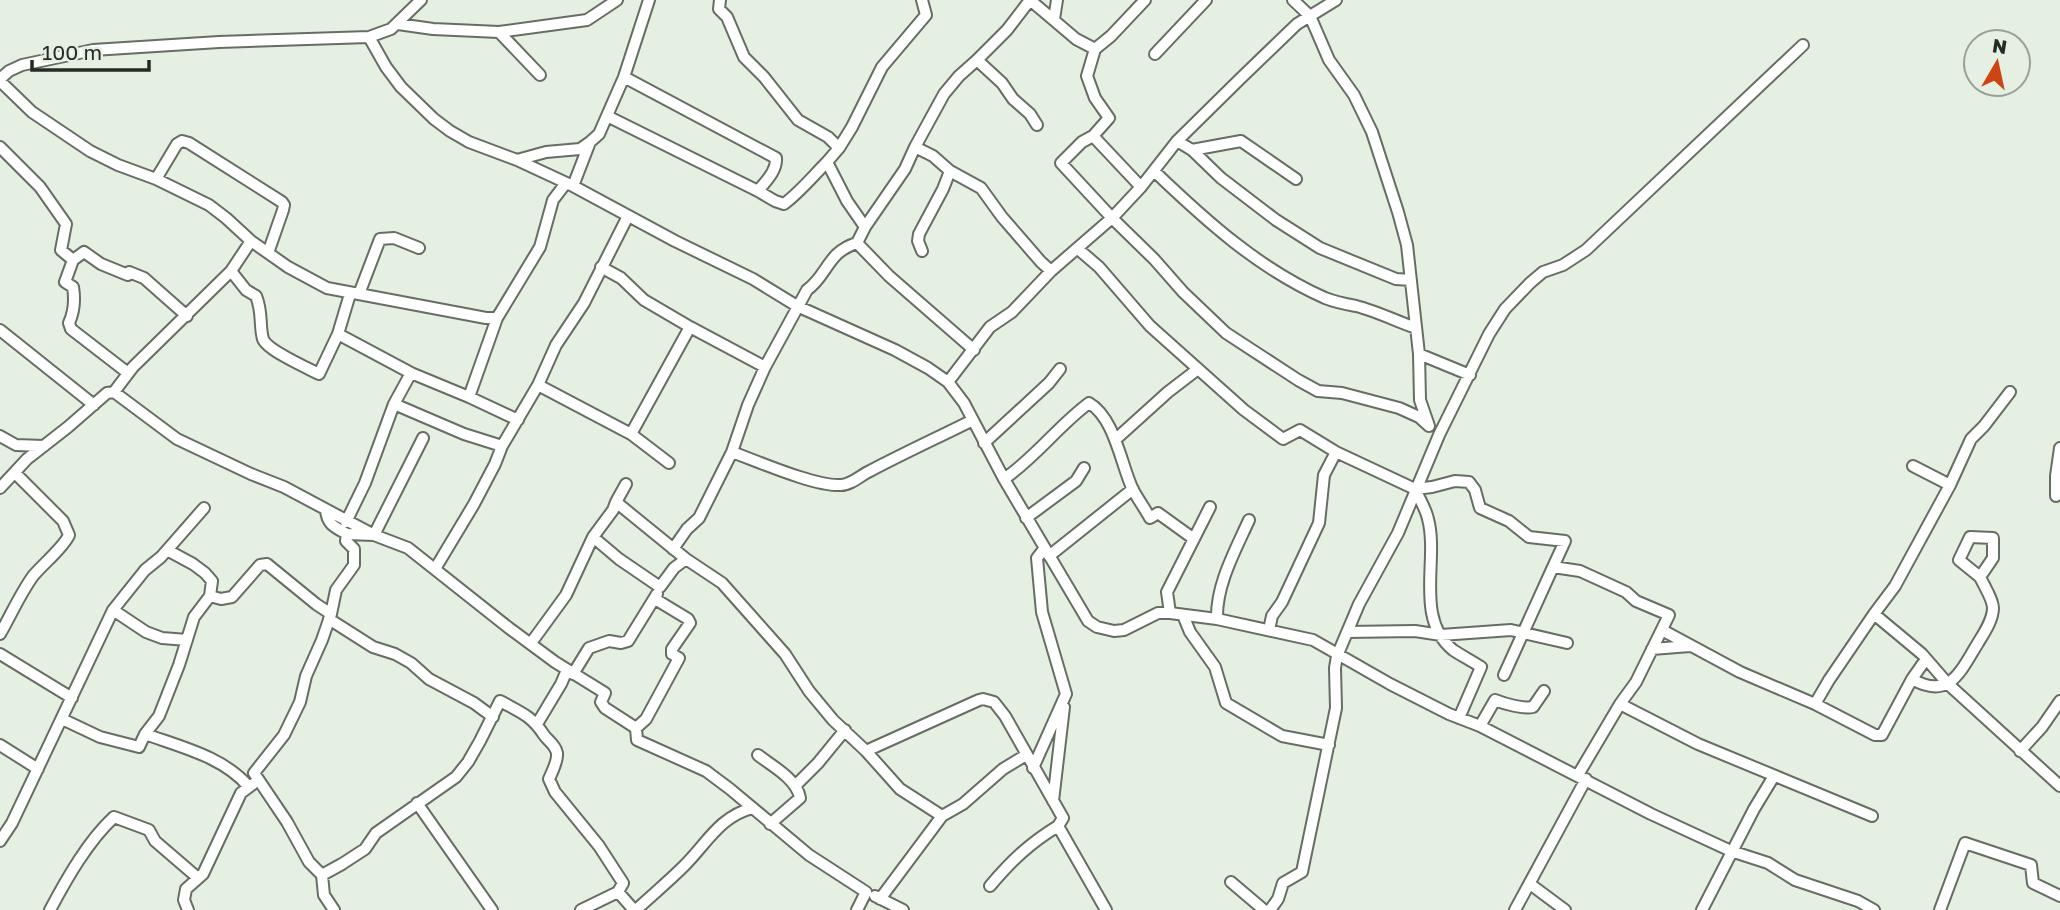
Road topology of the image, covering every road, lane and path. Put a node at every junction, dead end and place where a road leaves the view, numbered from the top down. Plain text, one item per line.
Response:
1 (421, 0) edge
2 (617, 0) edge
3 (649, 0) edge
4 (720, 0) edge
5 (922, 0) edge
6 (1030, 0) edge
7 (1057, 0) edge
8 (1145, 0) edge
9 (1206, 0) edge
10 (1293, 0) edge
11 (1336, 0) edge
12 (1310, 16) junction
13 (1054, 19) junction
14 (398, 24) junction
15 (499, 32) junction
16 (369, 37) junction
17 (1802, 46) dead end
18 (1095, 49) junction
19 (1154, 54) dead end
20 (977, 60) junction
21 (540, 75) dead end
22 (624, 77) junction
23 (0, 80) edge
24 (607, 116) junction
25 (1037, 125) dead end
26 (849, 130) junction
27 (1093, 136) junction
28 (828, 137) junction
29 (1177, 141) junction
30 (590, 142) junction
31 (0, 147) edge
32 (915, 147) junction
33 (839, 148) junction
34 (1192, 150) junction
35 (517, 160) junction
36 (827, 162) junction
37 (950, 171) junction
38 (1154, 171) junction
39 (156, 179) junction
40 (1296, 179) dead end
41 (569, 185) junction
42 (1141, 187) junction
43 (758, 191) junction
44 (628, 216) junction
45 (1112, 218) junction
46 (865, 227) junction
47 (251, 241) junction
48 (857, 243) junction
49 (419, 248) dead end
50 (1078, 249) junction
51 (922, 251) dead end
52 (268, 253) junction
53 (73, 260) junction
54 (601, 267) junction
55 (231, 271) junction
56 (1051, 271) junction
57 (1411, 280) junction
58 (354, 294) junction
59 (797, 306) junction
60 (187, 316) junction
61 (497, 318) junction
62 (690, 327) junction
63 (1416, 328) junction
64 (0, 330) edge
65 (338, 334) junction
66 (974, 350) junction
67 (1419, 354) junction
68 (765, 367) junction
69 (1060, 369) dead end
70 (1198, 369) junction
71 (128, 373) junction
72 (411, 373) junction
73 (1470, 374) junction
74 (948, 382) junction
75 (538, 385) junction
76 (114, 392) junction
77 (2010, 392) dead end
78 (469, 397) junction
79 (394, 404) junction
80 (94, 405) junction
81 (518, 420) junction
82 (973, 420) junction
83 (1429, 426) junction
84 (631, 434) junction
85 (1439, 435) junction
86 (0, 436) edge
87 (423, 438) dead end
88 (1116, 439) junction
89 (984, 443) junction
90 (16, 445) junction
91 (44, 446) junction
92 (502, 446) junction
93 (2060, 448) edge
94 (732, 452) junction
95 (1336, 452) junction
96 (27, 459) junction
97 (668, 463) dead end
98 (1913, 466) dead end
99 (1084, 468) dead end
100 (15, 473) junction
101 (1004, 479) junction
102 (626, 484) dead end
103 (1950, 485) junction
104 (0, 488) edge
105 (1133, 489) junction
106 (1415, 489) junction
107 (2056, 496) dead end
108 (616, 502) junction
109 (1210, 507) dead end
110 (204, 508) dead end
111 (326, 509) junction
112 (1026, 517) junction
113 (1249, 520) dead end
114 (346, 522) junction
115 (347, 534) junction
116 (374, 535) junction
117 (593, 537) junction
118 (1194, 539) junction
119 (673, 548) junction
120 (167, 550) junction
121 (1047, 553) junction
122 (686, 559) junction
123 (1553, 567) junction
124 (435, 569) junction
125 (1980, 577) dead end
126 (660, 587) junction
127 (210, 596) junction
128 (655, 599) junction
129 (114, 610) junction
130 (1170, 613) junction
131 (1874, 614) junction
132 (1184, 615) junction
133 (330, 616) junction
134 (1217, 619) junction
135 (1269, 630) junction
136 (1662, 630) junction
137 (1347, 632) junction
138 (0, 634) edge
139 (1524, 634) junction
140 (1440, 635) junction
141 (187, 640) junction
142 (531, 643) junction
143 (1567, 643) dead end
144 (1690, 646) junction
145 (1653, 649) junction
146 (0, 654) edge
147 (1337, 656) junction
148 (1926, 659) junction
149 (570, 672) junction
150 (1504, 675) dead end
151 (1912, 680) junction
152 (1948, 684) junction
153 (1544, 691) dead end
154 (1066, 694) junction
155 (72, 698) junction
156 (2060, 701) edge
157 (1620, 704) junction
158 (1815, 704) junction
159 (493, 717) junction
160 (1459, 718) junction
161 (62, 719) junction
162 (537, 724) junction
163 (1480, 726) junction
164 (636, 728) junction
165 (845, 730) junction
166 (145, 734) junction
167 (0, 745) edge
168 (1329, 745) junction
169 (866, 751) junction
170 (2021, 751) junction
171 (758, 755) dead end
172 (1026, 755) junction
173 (1034, 768) junction
174 (38, 769) junction
175 (1774, 776) junction
176 (1582, 777) junction
177 (254, 780) junction
178 (795, 786) junction
179 (2060, 786) edge
180 (1053, 801) junction
181 (417, 803) junction
182 (753, 808) junction
183 (942, 816) junction
184 (1872, 816) dead end
185 (770, 824) junction
186 (1058, 826) junction
187 (0, 841) edge
188 (1731, 851) junction
189 (322, 875) junction
190 (198, 878) junction
191 (1231, 882) dead end
192 (1530, 884) junction
193 (990, 886) dead end
194 (618, 892) junction
195 (866, 892) junction
196 (2060, 896) edge
197 (880, 899) junction
198 (50, 910) edge
199 (188, 910) edge
200 (334, 910) edge
201 (492, 910) edge
202 (581, 910) edge
203 (635, 910) edge
204 (857, 910) edge
205 (903, 910) edge
206 (1106, 910) edge
207 (1264, 910) edge
208 (1270, 910) edge
209 (1515, 910) edge
210 (1565, 910) edge
211 (1702, 910) edge
212 (1874, 910) edge
213 (1940, 910) edge

1 - 14 street
2 - 15 street
3 - 22 street
4 - 28 street
5 - 26 street
6 - 13 street
6 - 20 street
7 - 13 street
8 - 18 street
9 - 19 street
10 - 12 street
11 - 12 street
12 - 29 street
12 - 57 street
13 - 18 street
14 - 15 street
14 - 16 street
15 - 21 street
16 - 23 street
16 - 35 street
17 - 73 street
18 - 27 street
20 - 25 street
20 - 32 street
22 - 24 street
22 - 43 street
23 - 39 street
24 - 30 street
24 - 43 street
26 - 28 street
26 - 33 street
27 - 42 street
27 - 45 street
28 - 33 street
29 - 34 street
29 - 38 street
30 - 35 street
30 - 41 street
31 - 53 street
32 - 37 street
32 - 46 street
33 - 36 street
34 - 40 street
34 - 57 street
35 - 41 street
36 - 43 street
36 - 46 street
37 - 51 street
37 - 56 street
38 - 42 street
38 - 63 street
39 - 47 street
39 - 52 street
41 - 44 street
41 - 61 street
42 - 45 street
44 - 54 street
44 - 59 street
45 - 50 street
45 - 83 street
46 - 48 street
47 - 52 street
47 - 55 street
48 - 59 street
48 - 66 street
49 - 58 street
50 - 56 street
50 - 70 street
52 - 58 street
53 - 60 street
53 - 71 street
54 - 62 street
54 - 75 street
55 - 60 street
55 - 65 street
56 - 66 street
57 - 63 street
58 - 61 street
58 - 65 street
59 - 68 street
59 - 74 street
60 - 71 street
61 - 78 street
62 - 68 street
62 - 84 street
63 - 67 street
64 - 80 street
65 - 72 street
66 - 74 street
67 - 73 street
67 - 83 street
68 - 94 street
69 - 89 street
70 - 88 street
70 - 95 street
71 - 76 street
72 - 78 street
72 - 79 street
73 - 85 street
74 - 82 street
75 - 81 street
75 - 84 street
76 - 80 street
76 - 111 street
77 - 103 street
78 - 81 street
79 - 92 street
79 - 114 street
80 - 91 street
81 - 92 street
82 - 89 street
82 - 94 street
83 - 85 street
84 - 97 street
85 - 106 street
86 - 90 street
87 - 116 street
88 - 101 street
88 - 105 street
89 - 101 street
90 - 91 street
90 - 96 street
91 - 96 street
92 - 124 street
93 - 107 street
94 - 119 street
95 - 106 street
95 - 135 street
96 - 100 street
98 - 103 street
99 - 112 street
100 - 104 street
100 - 138 street
101 - 112 street
102 - 108 street
103 - 131 street
105 - 118 street
105 - 121 street
106 - 123 street
106 - 137 street
106 - 140 street
108 - 117 street
108 - 119 street
109 - 118 street
110 - 120 street
111 - 114 street
111 - 115 street
112 - 121 street
113 - 134 street
114 - 116 street
115 - 116 street
115 - 133 street
116 - 124 street
117 - 126 street
117 - 142 street
118 - 130 street
119 - 122 street
120 - 127 street
120 - 129 street
121 - 130 street
121 - 154 street
122 - 126 street
122 - 165 street
123 - 136 street
123 - 139 street
124 - 142 street
125 - 152 street
126 - 128 street
127 - 133 street
127 - 141 street
128 - 149 street
128 - 164 street
129 - 141 street
129 - 155 street
130 - 132 street
131 - 148 street
131 - 158 street
132 - 134 street
132 - 168 street
133 - 159 street
133 - 177 street
134 - 135 street
135 - 147 street
136 - 144 street
136 - 145 street
137 - 140 street
137 - 147 street
139 - 140 street
139 - 143 street
139 - 150 street
140 - 160 street
141 - 166 street
142 - 149 street
144 - 145 street
144 - 158 street
145 - 157 street
146 - 155 street
147 - 160 street
147 - 168 street
148 - 151 street
148 - 152 street
149 - 162 street
149 - 164 street
151 - 152 street
151 - 158 street
152 - 170 street
153 - 163 street
154 - 173 street
154 - 180 street
155 - 161 street
156 - 170 street
157 - 175 street
157 - 176 street
159 - 162 street
159 - 181 street
160 - 163 street
161 - 166 street
161 - 174 street
162 - 194 street
163 - 176 street
164 - 182 street
165 - 169 street
165 - 178 street
166 - 177 street
167 - 174 street
168 - 208 street
169 - 172 street
169 - 183 street
170 - 179 street
171 - 178 street
172 - 173 street
172 - 183 street
173 - 180 street
174 - 187 street
175 - 184 street
175 - 188 street
176 - 188 street
176 - 192 street
177 - 189 street
177 - 190 street
178 - 185 street
180 - 186 street
181 - 189 street
181 - 201 street
182 - 185 street
182 - 203 street
183 - 197 street
185 - 195 street
186 - 193 street
186 - 206 street
188 - 211 street
188 - 212 street
189 - 200 street
190 - 198 street
190 - 199 street
191 - 207 street
192 - 209 street
192 - 210 street
194 - 202 street
194 - 203 street
195 - 197 street
195 - 204 street
196 - 213 street
197 - 205 street

